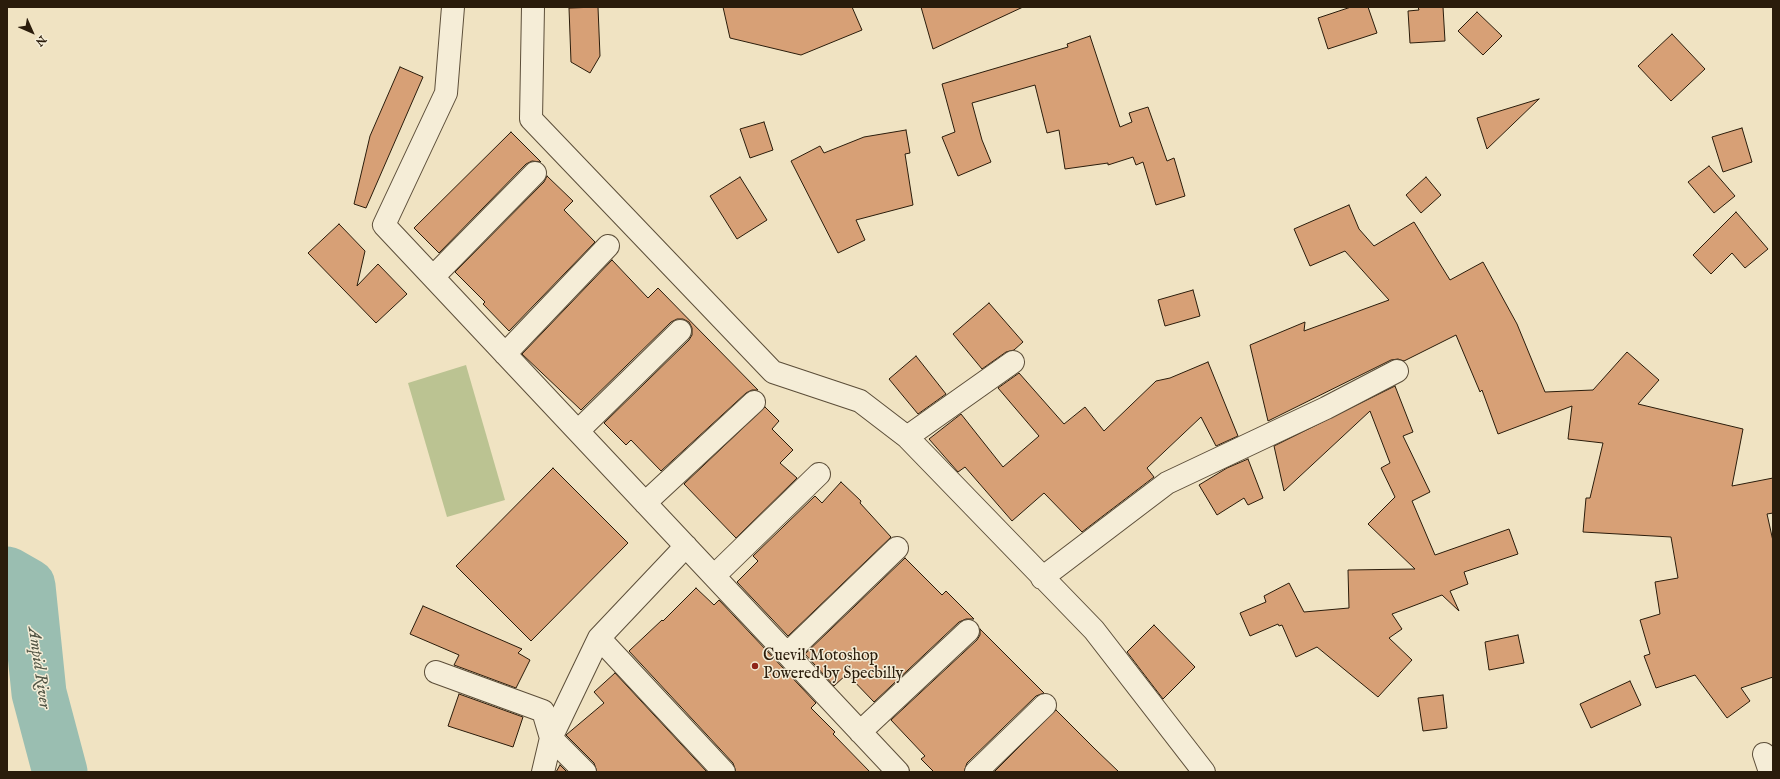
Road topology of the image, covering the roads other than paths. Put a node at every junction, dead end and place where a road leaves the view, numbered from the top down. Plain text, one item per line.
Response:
1 (453, 7) edge
2 (533, 7) edge
3 (535, 174) dead end
4 (608, 246) dead end
5 (433, 277) junction
6 (680, 331) dead end
7 (505, 354) junction
8 (1013, 362) dead end
9 (1397, 371) dead end
10 (754, 402) dead end
11 (578, 431) junction
12 (907, 437) junction
13 (819, 474) dead end
14 (645, 503) junction
15 (686, 546) junction
16 (897, 548) dead end
17 (714, 576) junction
18 (1042, 578) junction
19 (968, 631) dead end
20 (599, 638) junction
21 (787, 654) junction
22 (436, 672) dead end
23 (1044, 705) dead end
24 (860, 732) junction
25 (551, 738) junction
26 (543, 772) edge
27 (585, 772) edge
28 (724, 772) edge
29 (898, 772) edge
30 (976, 772) edge
31 (1204, 772) edge

1 - 5 street
2 - 12 street
3 - 5 street
4 - 7 street
5 - 7 street
6 - 11 street
7 - 11 street
8 - 12 street
9 - 18 street
10 - 14 street
11 - 14 street
12 - 18 street
13 - 17 street
14 - 15 street
15 - 17 street
15 - 20 street
16 - 21 street
17 - 21 street
18 - 31 street
19 - 24 street
20 - 25 street
20 - 28 street
21 - 24 street
22 - 25 street
23 - 30 street
24 - 29 street
25 - 26 street
25 - 27 street

